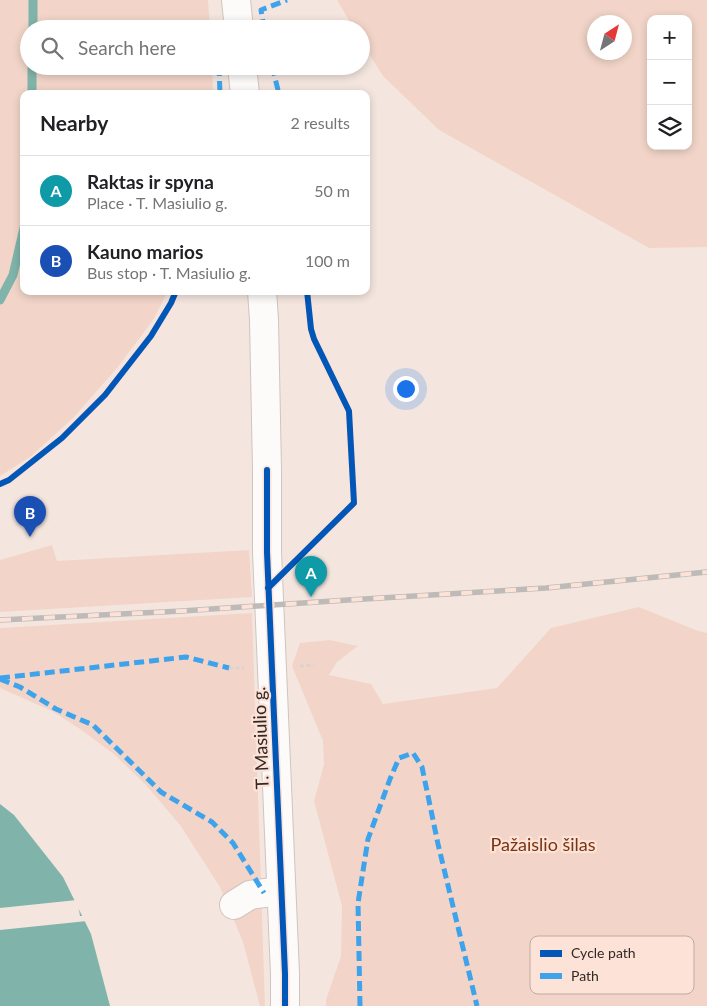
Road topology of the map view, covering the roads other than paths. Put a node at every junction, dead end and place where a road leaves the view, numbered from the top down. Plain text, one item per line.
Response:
1 (236, 0) edge
2 (238, 20) edge
3 (243, 75) edge
4 (245, 90) edge
5 (262, 295) edge
6 (281, 891) junction
7 (234, 904) dead end
8 (285, 1006) edge

1 - 2 street
3 - 4 street
5 - 6 street, T. Masiulio g.
6 - 7 street
6 - 8 street, T. Masiulio g.

